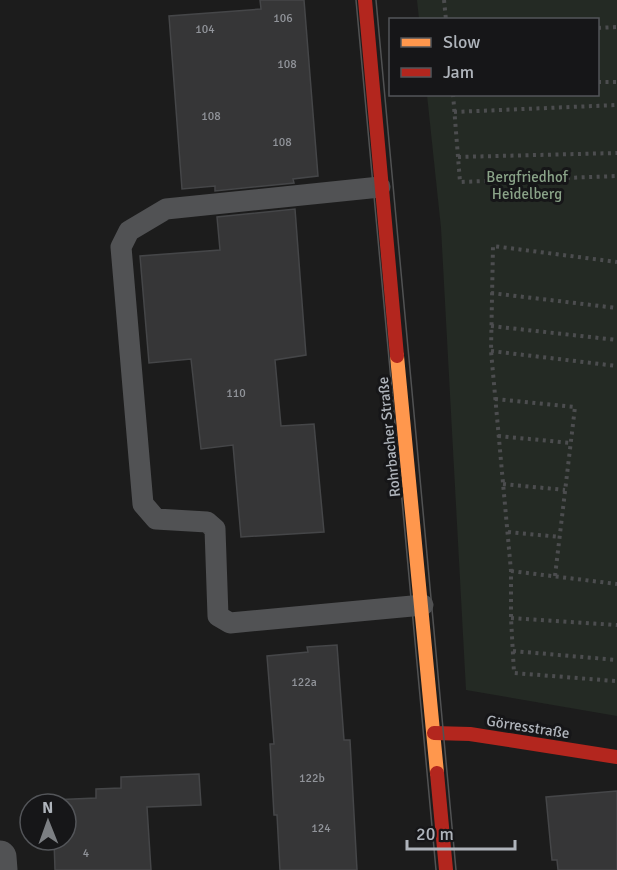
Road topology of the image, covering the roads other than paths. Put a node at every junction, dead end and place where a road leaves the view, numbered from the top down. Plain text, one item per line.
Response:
1 (365, 0) edge
2 (380, 187) junction
3 (423, 605) junction
4 (434, 733) junction
5 (617, 757) edge
6 (0, 856) edge
7 (1, 870) edge
8 (446, 870) edge

1 - 2 main road, Rohrbacher Straße
2 - 3 main road, Rohrbacher Straße
2 - 3 lane
3 - 4 main road, Rohrbacher Straße
4 - 5 main road, Görresstraße
4 - 8 main road, Rohrbacher Straße
6 - 7 street

